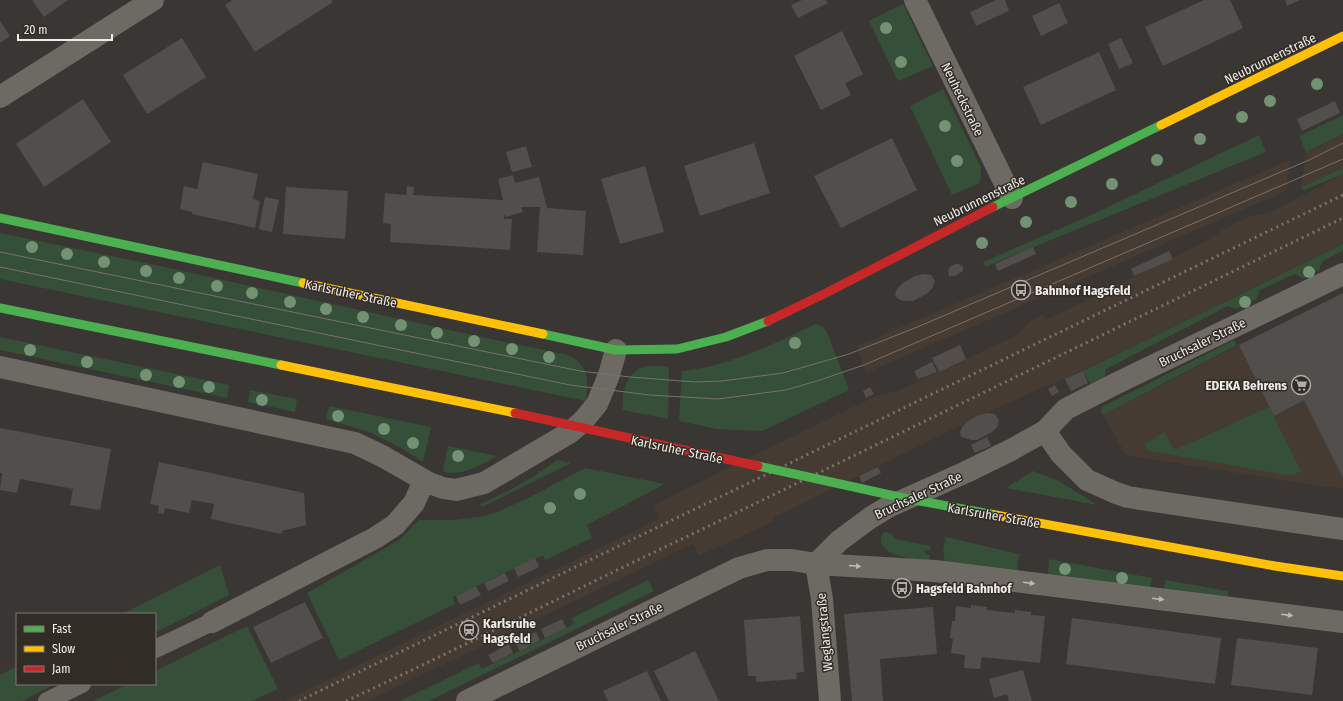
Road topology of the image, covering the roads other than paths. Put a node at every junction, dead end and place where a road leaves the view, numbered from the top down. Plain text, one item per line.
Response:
1 (153, 0) edge
2 (915, 0) edge
3 (1343, 36) edge
4 (0, 97) edge
5 (1012, 198) junction
6 (0, 218) edge
7 (1343, 274) edge
8 (0, 308) edge
9 (616, 350) junction
10 (0, 367) edge
11 (1045, 431) junction
12 (424, 481) junction
13 (1343, 529) edge
14 (816, 564) junction
15 (1343, 576) edge
16 (212, 622) joint
17 (1343, 622) edge
18 (156, 649) edge
19 (80, 685) edge
20 (47, 701) edge
21 (467, 701) edge
22 (830, 701) edge

1 - 4 street
2 - 5 street, Neuheckstraße
3 - 5 street, Neubrunnenstraße
5 - 9 street, Neubrunnenstraße
6 - 9 street, Karlsruher Straße
7 - 11 street, Bruchsaler Straße
8 - 15 street, Karlsruher Straße, bridge
9 - 12 street
10 - 12 street
11 - 13 street
11 - 14 street, Bruchsaler Straße
12 - 16 street
14 -> 17 street
14 - 21 street, Bruchsaler Straße
14 - 22 street, Weglangstraße
16 - 18 lane
19 - 20 lane

